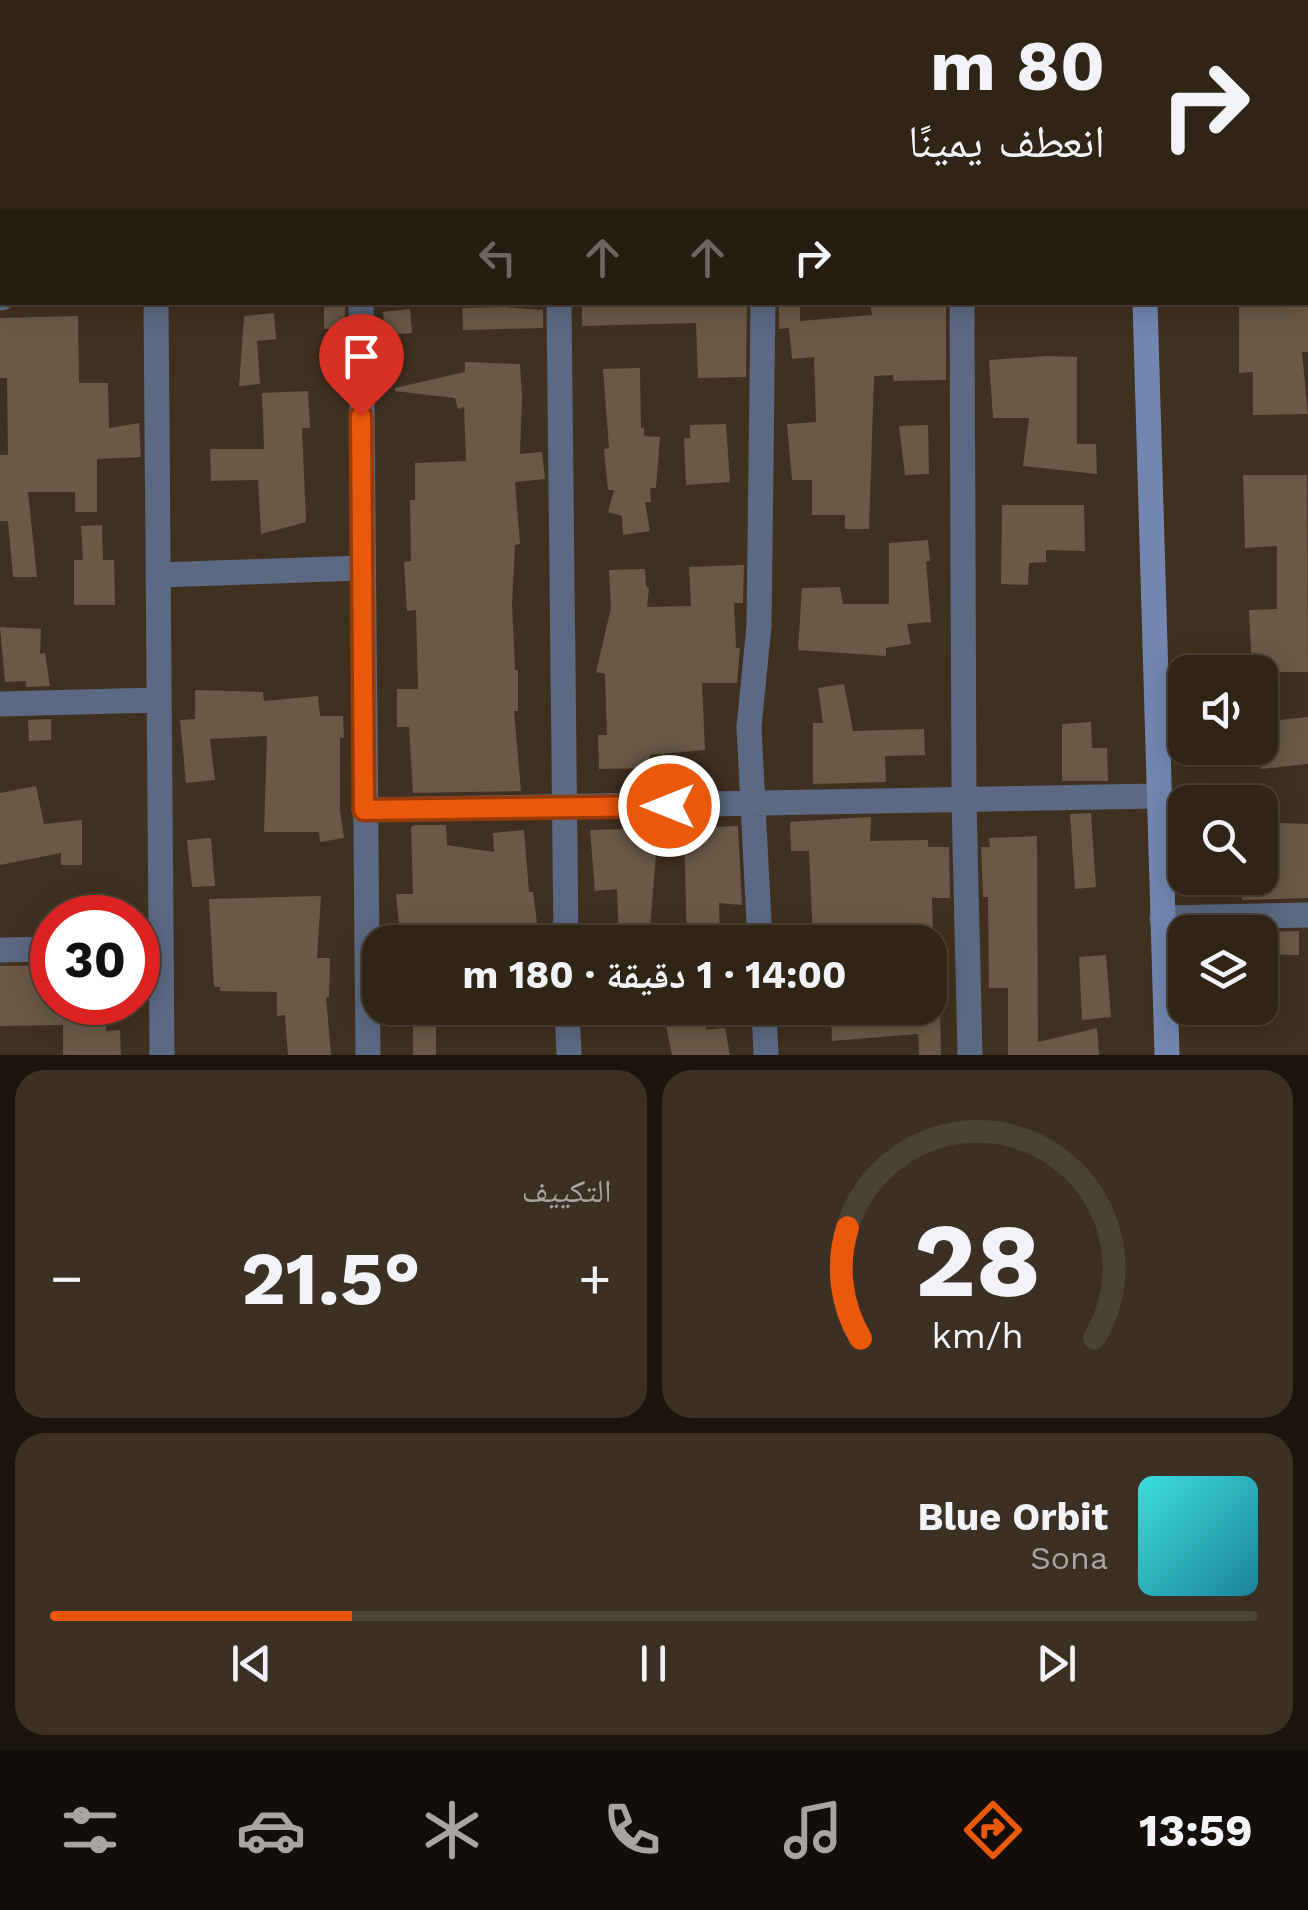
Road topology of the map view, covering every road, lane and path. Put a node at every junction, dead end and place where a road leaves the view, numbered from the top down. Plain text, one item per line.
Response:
1 (156, 305) edge
2 (361, 305) edge
3 (559, 305) edge
4 (763, 305) edge
5 (962, 305) edge
6 (1145, 305) edge
7 (361, 568) junction
8 (158, 575) junction
9 (158, 700) junction
10 (0, 704) edge
11 (1158, 796) junction
12 (964, 800) junction
13 (562, 805) junction
14 (753, 805) junction
15 (364, 810) junction
16 (151, 895) edge
17 (1308, 915) edge
18 (1162, 918) junction
19 (566, 925) edge
20 (759, 925) edge
21 (30, 949) edge
22 (0, 950) edge
23 (158, 1025) edge
24 (568, 1025) edge
25 (765, 1025) edge
26 (162, 1055) edge
27 (368, 1055) edge
28 (569, 1055) edge
29 (766, 1055) edge
30 (970, 1055) edge
31 (1167, 1055) edge

1 - 8 street
2 - 7 street
3 - 13 street
4 - 14 street
5 - 12 street
6 - 11 main road
7 - 8 street
7 - 15 street
8 - 9 street
9 - 10 street
9 - 16 street
11 - 12 street
11 - 18 main road
12 - 14 street
12 - 30 street
13 - 14 street
13 - 15 street
13 - 19 street
14 - 20 street
15 - 27 street
17 - 18 street
18 - 31 main road
21 - 22 street
23 - 26 street
24 - 28 street
25 - 29 street

